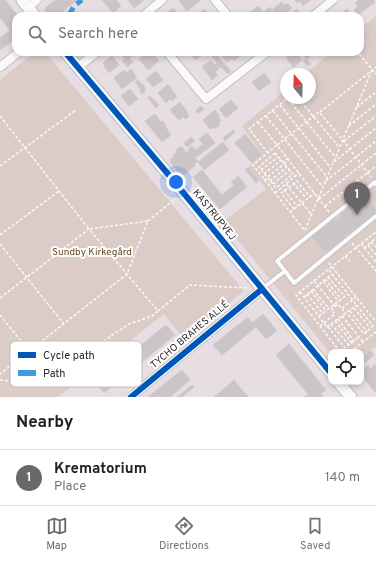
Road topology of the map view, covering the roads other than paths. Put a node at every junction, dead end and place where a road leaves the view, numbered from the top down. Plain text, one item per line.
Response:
1 (37, 0) edge
2 (162, 0) edge
3 (215, 0) edge
4 (333, 0) edge
5 (29, 8) edge
6 (148, 12) edge
7 (225, 12) edge
8 (318, 12) edge
9 (14, 56) edge
10 (68, 56) edge
11 (92, 56) edge
12 (171, 56) edge
13 (259, 56) edge
14 (0, 67) edge
15 (78, 67) junction
16 (375, 183) edge
17 (376, 216) edge
18 (285, 271) junction
19 (262, 289) junction
20 (328, 369) edge
21 (340, 385) edge
22 (131, 397) edge
23 (349, 397) edge

1 - 5 street
2 - 6 street
3 - 7 street
4 - 8 street
9 - 14 street
10 - 15 street, KASTRUPVEJ
11 - 15 street
12 - 13 street
15 - 19 street, KASTRUPVEJ
16 - 18 lane
17 - 18 lane
18 - 19 lane
19 - 20 street, KASTRUPVEJ
19 - 22 street, TYCHO BRAHES ALLÉ
21 - 23 street

